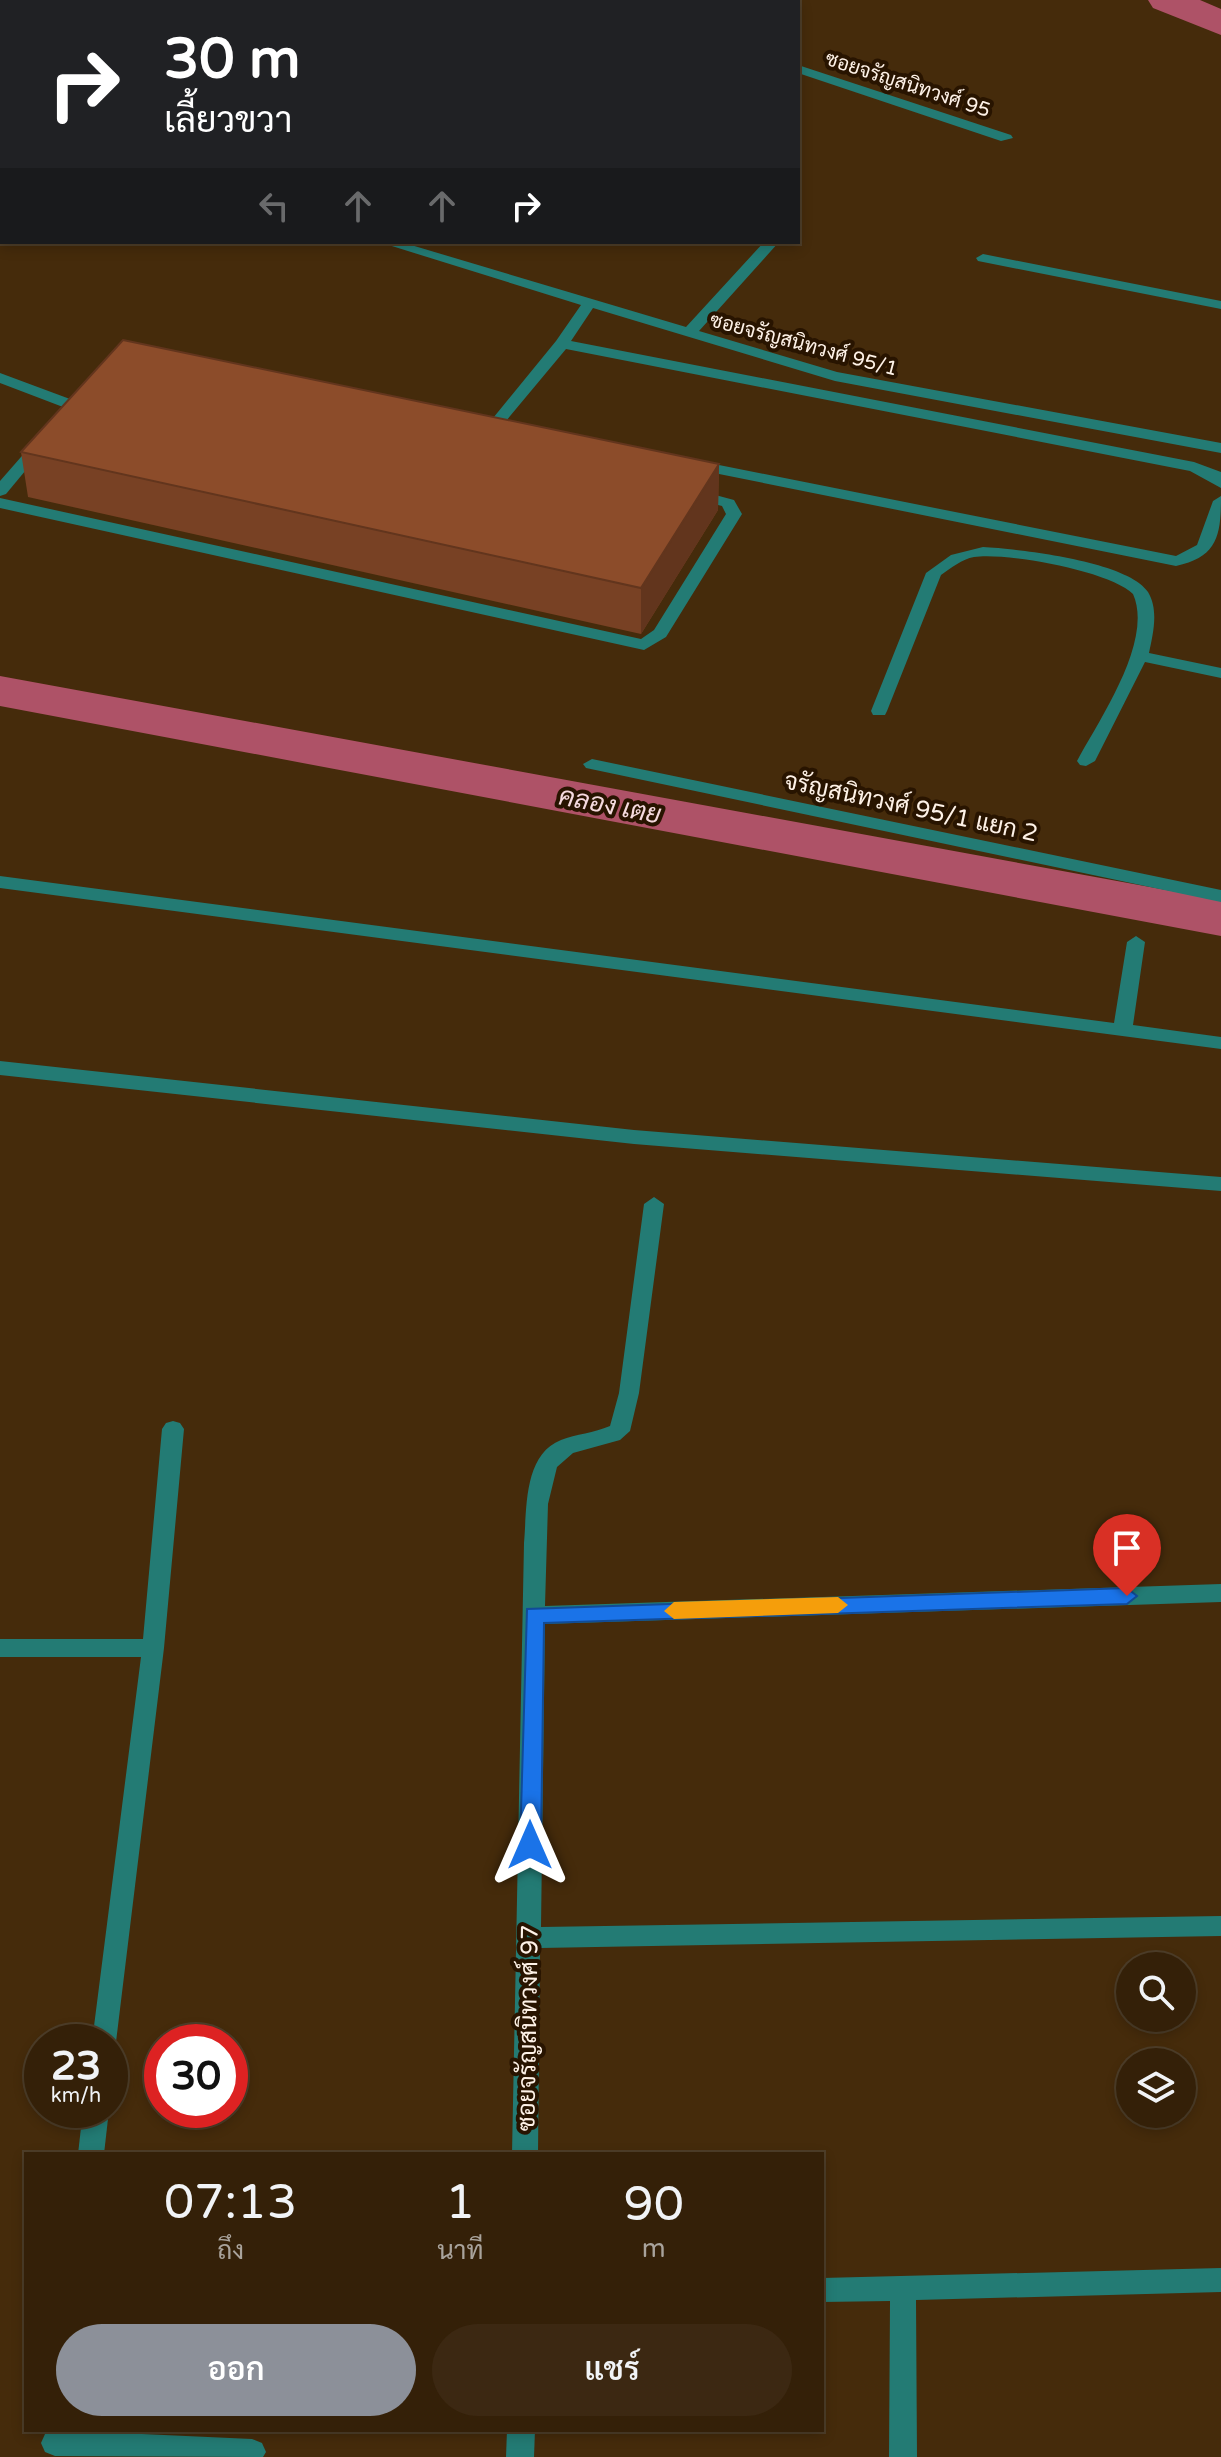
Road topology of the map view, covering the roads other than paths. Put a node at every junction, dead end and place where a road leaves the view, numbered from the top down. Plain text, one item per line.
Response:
1 (800, 70) edge
2 (1006, 138) dead end
3 (392, 244) edge
4 (770, 244) edge
5 (983, 258) dead end
6 (588, 305) junction
7 (1221, 305) edge
8 (688, 334) junction
9 (562, 344) junction
10 (0, 378) edge
11 (541, 436) edge
12 (1221, 448) edge
13 (682, 463) edge
14 (1221, 483) edge
15 (0, 491) edge
16 (679, 491) edge
17 (1221, 501) edge
18 (0, 503) edge
19 (1140, 656) junction
20 (1221, 673) edge
21 (879, 711) dead end
22 (1086, 761) dead end
23 (592, 764) dead end
24 (0, 882) edge
25 (1221, 896) edge
26 (1136, 942) dead end
27 (1122, 1032) junction
28 (1221, 1043) edge
29 (0, 1068) edge
30 (1221, 1184) edge
31 (654, 1204) dead end
32 (173, 1429) dead end
33 (1221, 1593) edge
34 (534, 1615) junction
35 (0, 1648) edge
36 (153, 1648) junction
37 (1221, 1926) edge
38 (531, 1938) junction
39 (106, 2024) edge
40 (94, 2128) edge
41 (91, 2152) edge
42 (525, 2152) edge
43 (1221, 2280) edge
44 (903, 2288) junction
45 (824, 2290) edge
46 (521, 2432) edge
47 (55, 2443) edge
48 (252, 2452) dead end
49 (520, 2457) edge
50 (903, 2457) edge

1 - 2 street, ซอยจรัญสนิทวงศ์ 95
3 - 6 street, ซอยจรัญสนิทวงศ์ 95/1
4 - 8 street
5 - 7 street
6 - 8 street, ซอยจรัญสนิทวงศ์ 95/1
6 - 9 street
8 - 12 street, ซอยจรัญสนิทวงศ์ 95/1
9 - 11 street
9 - 14 street
10 - 15 street
13 - 17 street
16 - 18 street
19 - 20 street
19 - 21 street
19 - 22 street
23 - 25 street, จรัญสนิทวงศ์ 95/1 แยก 2
24 - 27 street
26 - 27 street
27 - 28 street
29 - 30 street
31 - 34 street, ซอยจรัญสนิทวงศ์ 97
32 - 36 street
33 - 34 street
34 - 38 street, ซอยจรัญสนิทวงศ์ 97
35 - 36 street
36 - 39 street
37 - 38 street
38 - 42 street, ซอยจรัญสนิทวงศ์ 97
40 - 41 street
43 - 44 street
44 - 45 street
44 - 50 street
46 - 49 street
47 - 48 street

